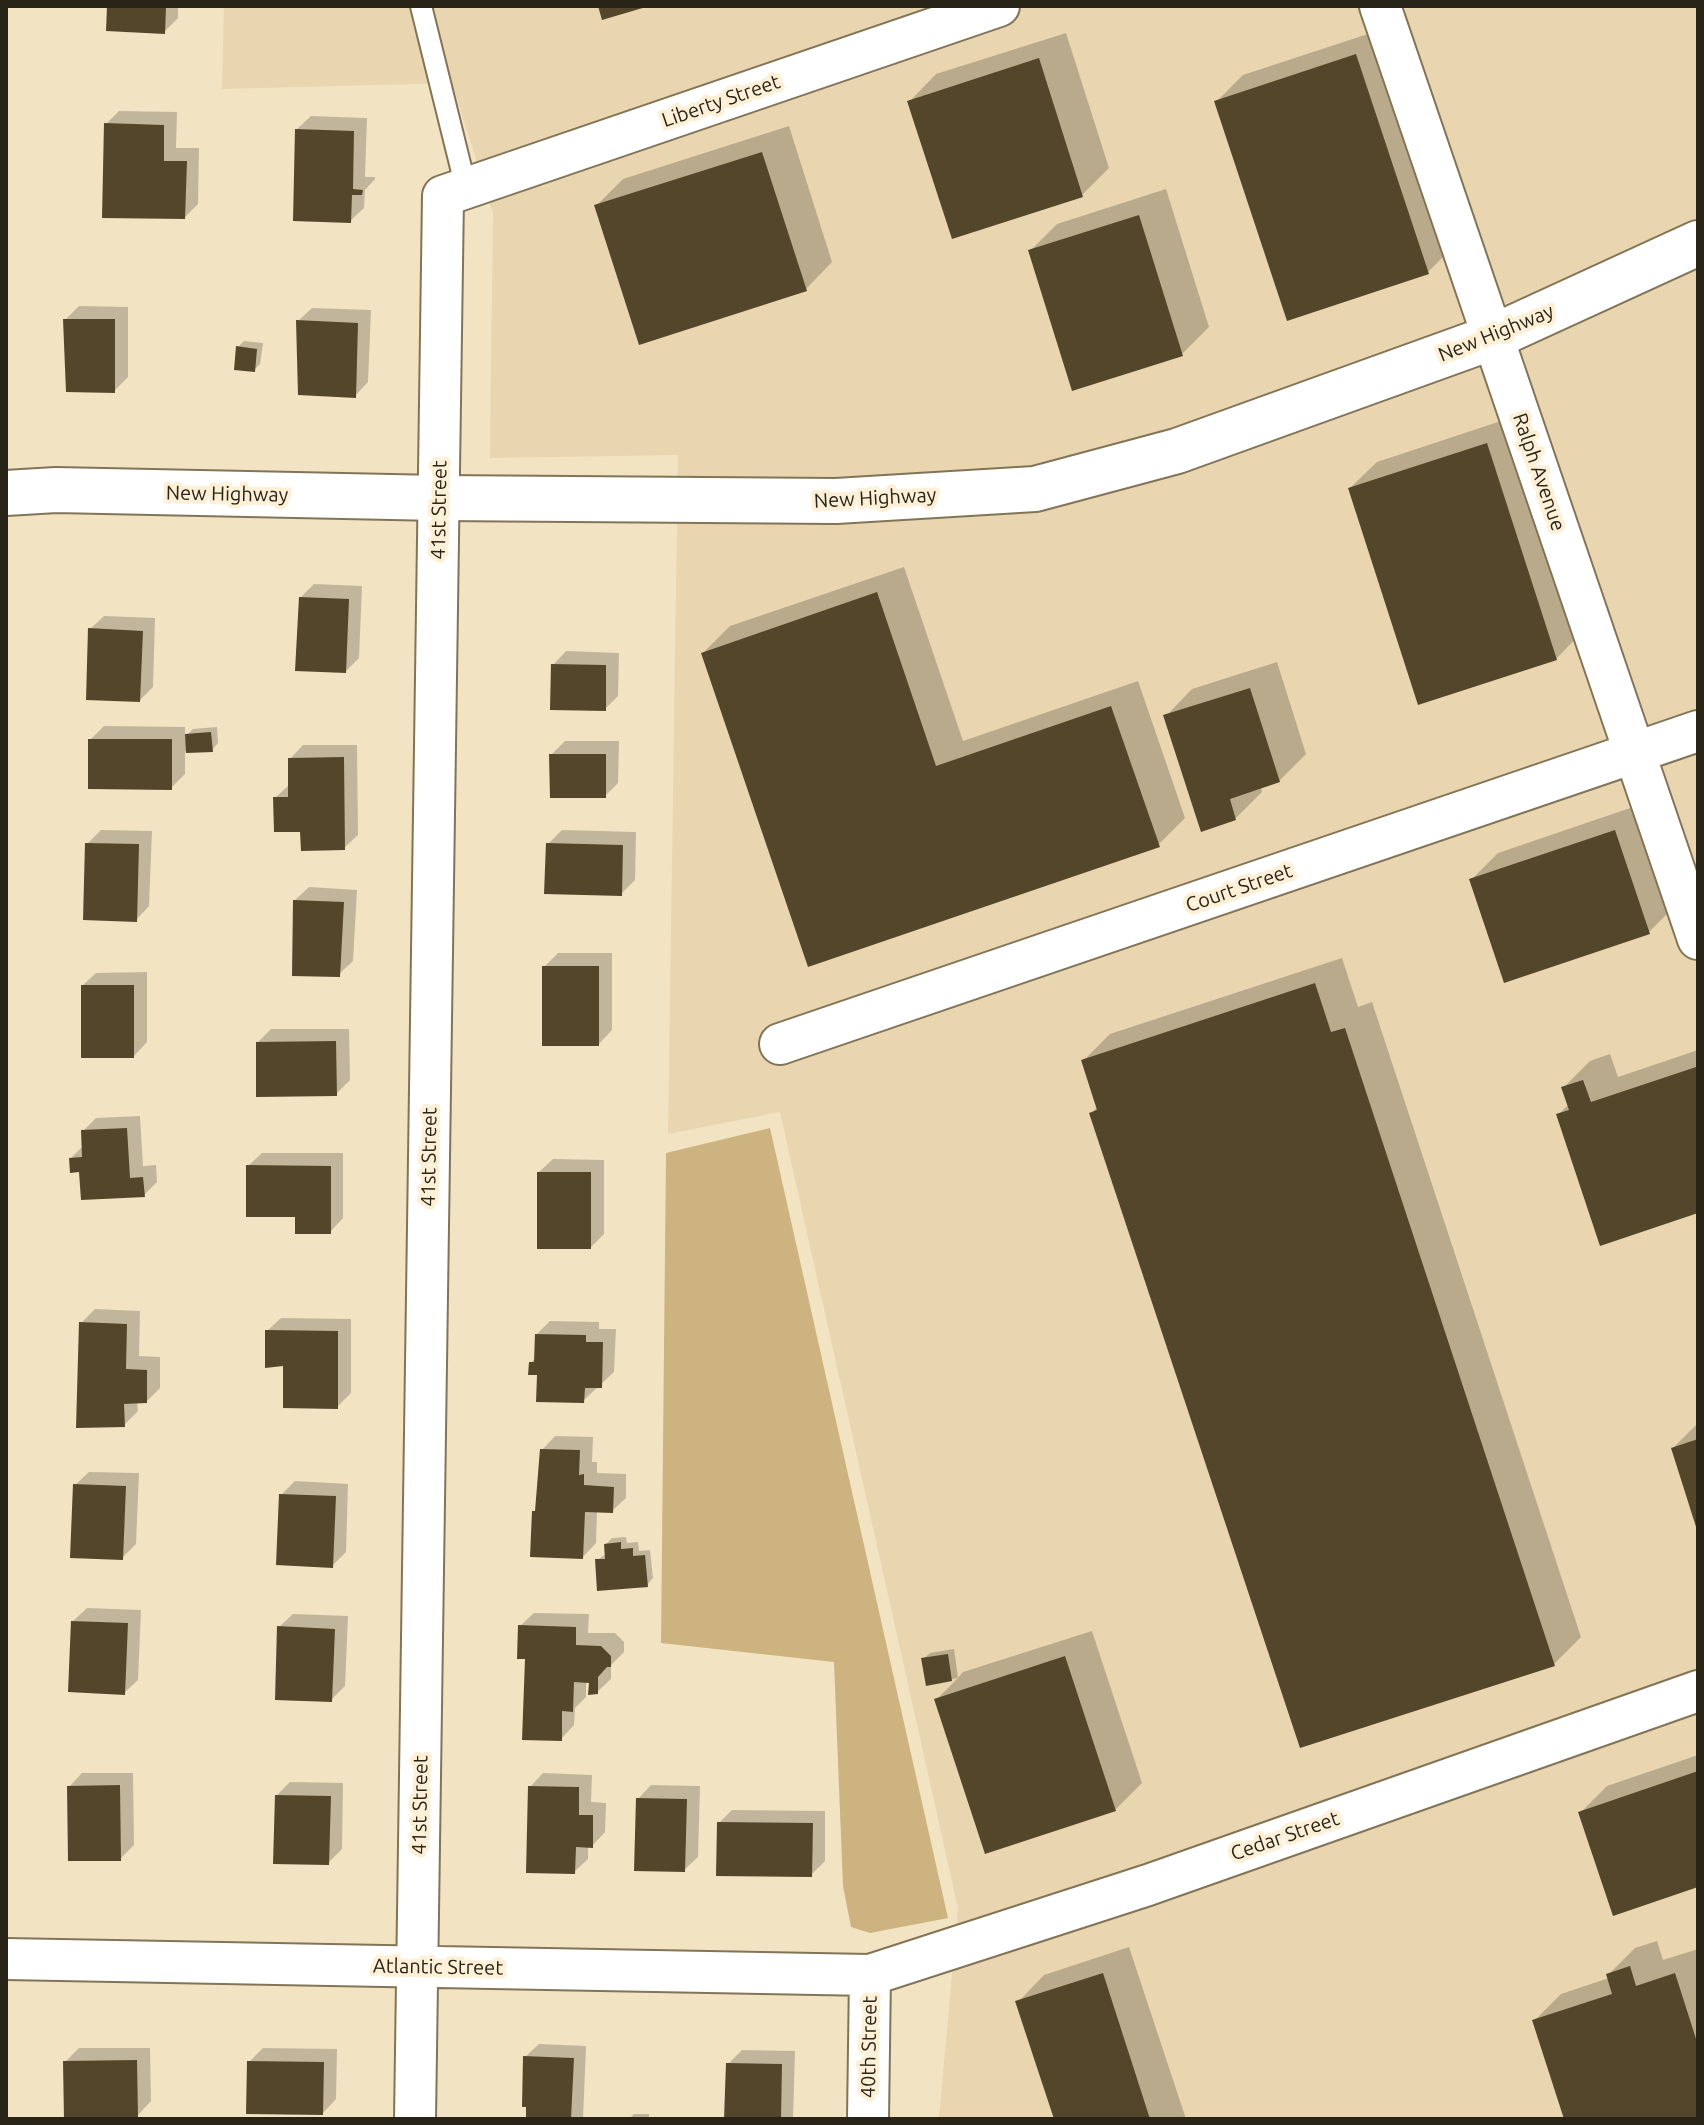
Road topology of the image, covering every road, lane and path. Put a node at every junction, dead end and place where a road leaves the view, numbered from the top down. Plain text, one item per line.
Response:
1 (421, 6) edge
2 (999, 6) edge
3 (1380, 6) edge
4 (455, 192) junction
5 (1698, 243) edge
6 (1493, 337) junction
7 (6, 493) edge
8 (439, 498) junction
9 (1698, 731) edge
10 (1635, 753) junction
11 (1698, 939) edge
12 (780, 1044) dead end
13 (1698, 1691) edge
14 (6, 1959) edge
15 (417, 1966) junction
16 (870, 1975) junction
17 (415, 2119) edge
18 (868, 2119) edge

1 - 4 lane
2 - 4 street, Liberty Street
3 - 6 street, Ralph Avenue
4 - 8 street, 41st Street
5 - 6 main road, New Highway
6 - 8 main road, New Highway
6 - 10 street, Ralph Avenue
7 - 8 main road, New Highway
8 - 15 street, 41st Street
9 - 10 street, Court Street
10 - 11 street, Ralph Avenue
10 - 12 street, Court Street
13 - 16 street, Cedar Street
14 - 15 street, Atlantic Street
15 - 16 street, Atlantic Street
15 - 17 street, 41st Street
16 - 18 street, 40th Street

